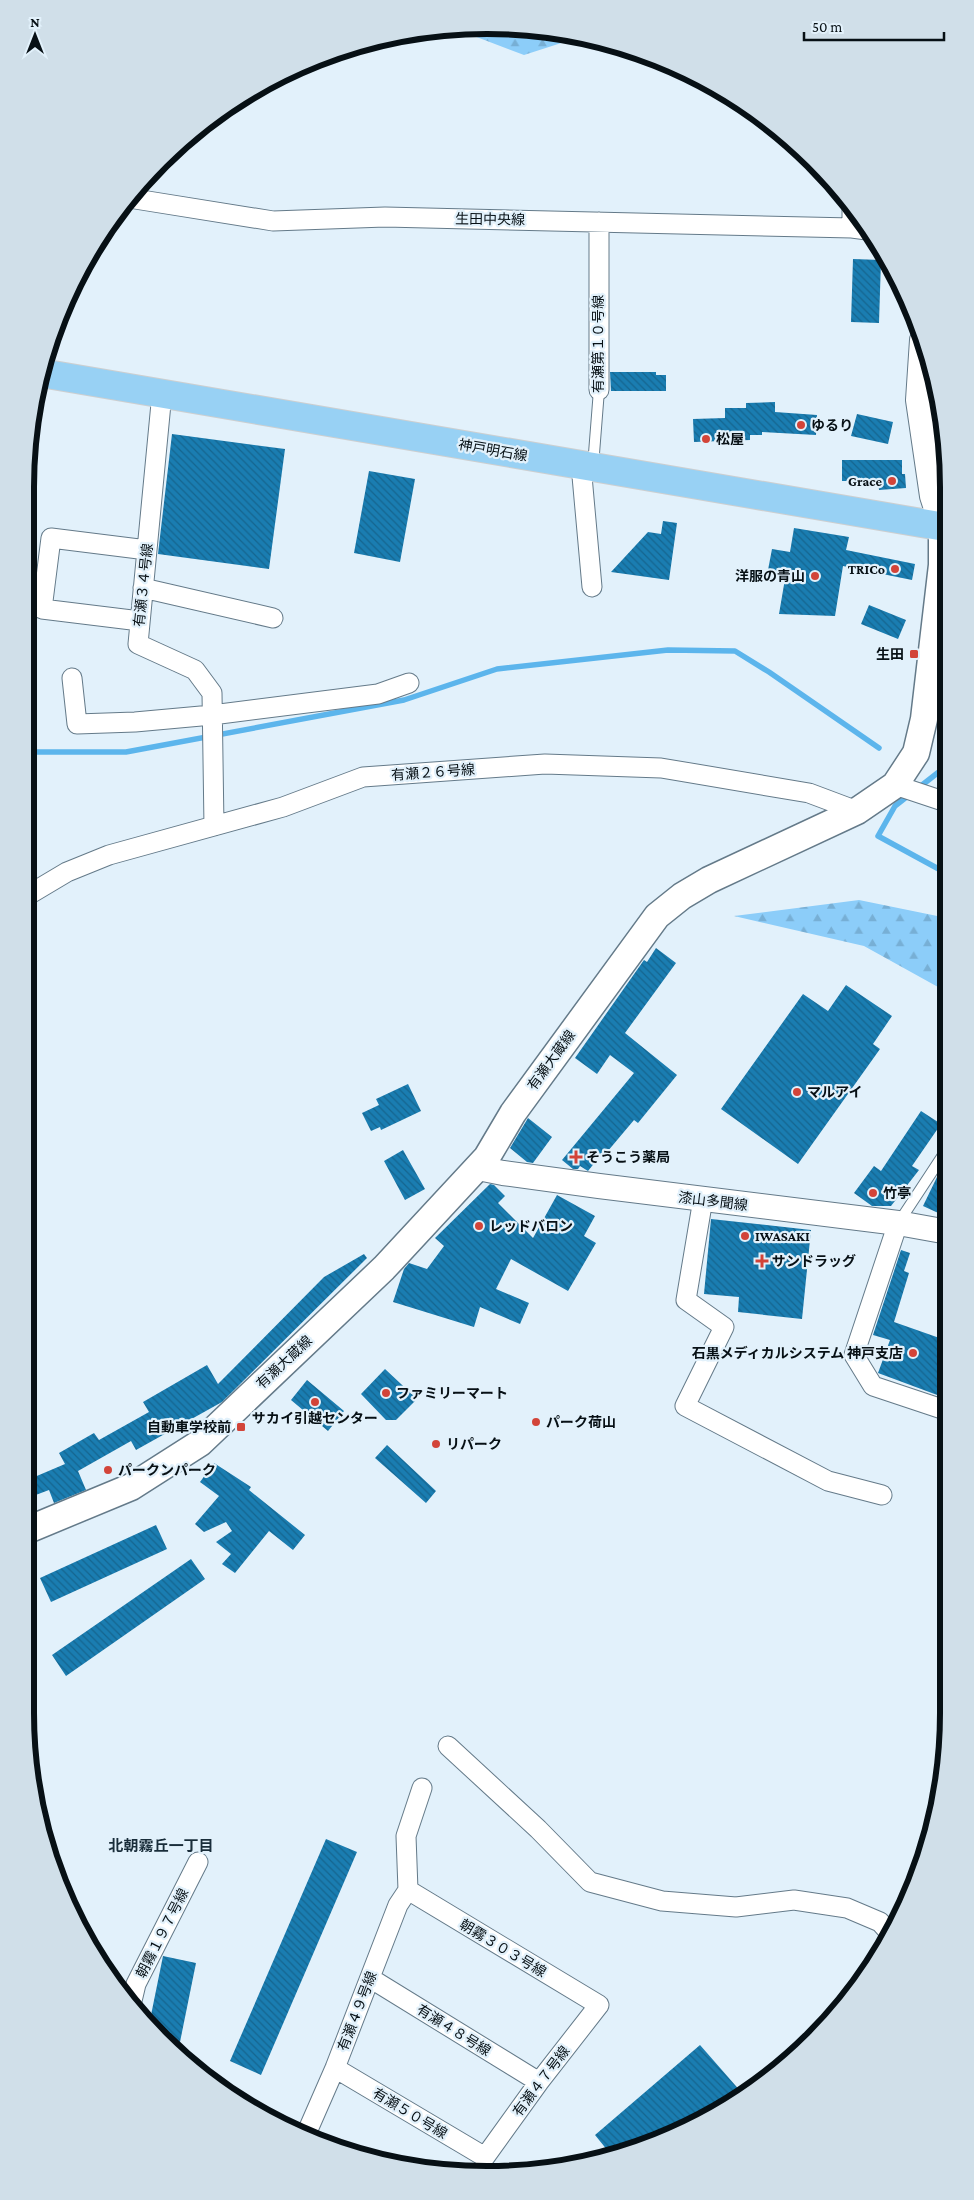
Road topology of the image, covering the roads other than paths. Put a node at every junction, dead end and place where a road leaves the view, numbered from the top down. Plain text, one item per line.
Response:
1 (137, 199) edge
2 (599, 222) junction
3 (860, 229) edge
4 (925, 370) edge
5 (48, 374) edge
6 (599, 390) joint
7 (162, 393) junction
8 (928, 401) edge
9 (587, 466) junction
10 (940, 517) edge
11 (940, 526) edge
12 (147, 550) junction
13 (940, 582) edge
14 (592, 587) dead end
15 (143, 588) junction
16 (273, 618) dead end
17 (140, 621) junction
18 (72, 678) dead end
19 (409, 683) dead end
20 (212, 719) junction
21 (896, 785) junction
22 (940, 800) edge
23 (857, 811) junction
24 (214, 826) junction
25 (34, 892) edge
26 (940, 1160) edge
27 (478, 1168) junction
28 (703, 1200) junction
29 (898, 1223) junction
30 (940, 1231) edge
31 (940, 1408) edge
32 (882, 1496) dead end
33 (34, 1526) edge
34 (448, 1746) dead end
35 (422, 1788) dead end
36 (198, 1862) dead end
37 (408, 1890) junction
38 (886, 1929) edge
39 (370, 1978) junction
40 (133, 1996) edge
41 (599, 2005) joint
42 (335, 2068) junction
43 (539, 2082) junction
44 (308, 2129) edge
45 (488, 2163) edge

1 - 2 street, 生田中央線
2 - 3 street, 生田中央線
2 - 6 street, 有瀬第１０号線
4 - 8 street
5 - 7 main road, 神戸明石線
6 - 9 lane, 有瀬第１０号線
7 - 9 main road, 神戸明石線
7 - 12 street, 有瀬３４号線
8 - 10 street
9 - 11 main road, 神戸明石線
9 - 14 street, 有瀬第１０号線
12 - 15 street, 有瀬３４号線
12 - 17 street
13 - 21 main road, 有瀬大蔵線
15 - 16 street
15 - 17 street, 有瀬３４号線
17 - 20 street, 有瀬３４号線
18 - 20 street
19 - 20 street
20 - 24 street, 有瀬３４号線
21 - 22 street
21 - 23 main road, 有瀬大蔵線
23 - 24 street, 有瀬２６号線
23 - 27 main road, 有瀬大蔵線
24 - 25 street, 有瀬２６号線
26 - 29 lane
27 - 28 street, 漆山多聞線
27 - 33 main road, 有瀬大蔵線
28 - 29 street, 漆山多聞線
28 - 32 street
29 - 30 street, 漆山多聞線
29 - 31 street
34 - 38 street
35 - 37 street
36 - 40 street, 朝霧１９７号線
37 - 39 street, 有瀬４９号線
37 - 41 street, 朝霧３０３号線
39 - 42 street, 有瀬４９号線
39 - 43 street, 有瀬４８号線
41 - 43 street, 有瀬４７号線
42 - 44 street, 有瀬４９号線
42 - 45 street, 有瀬５０号線
43 - 45 street, 有瀬４７号線

